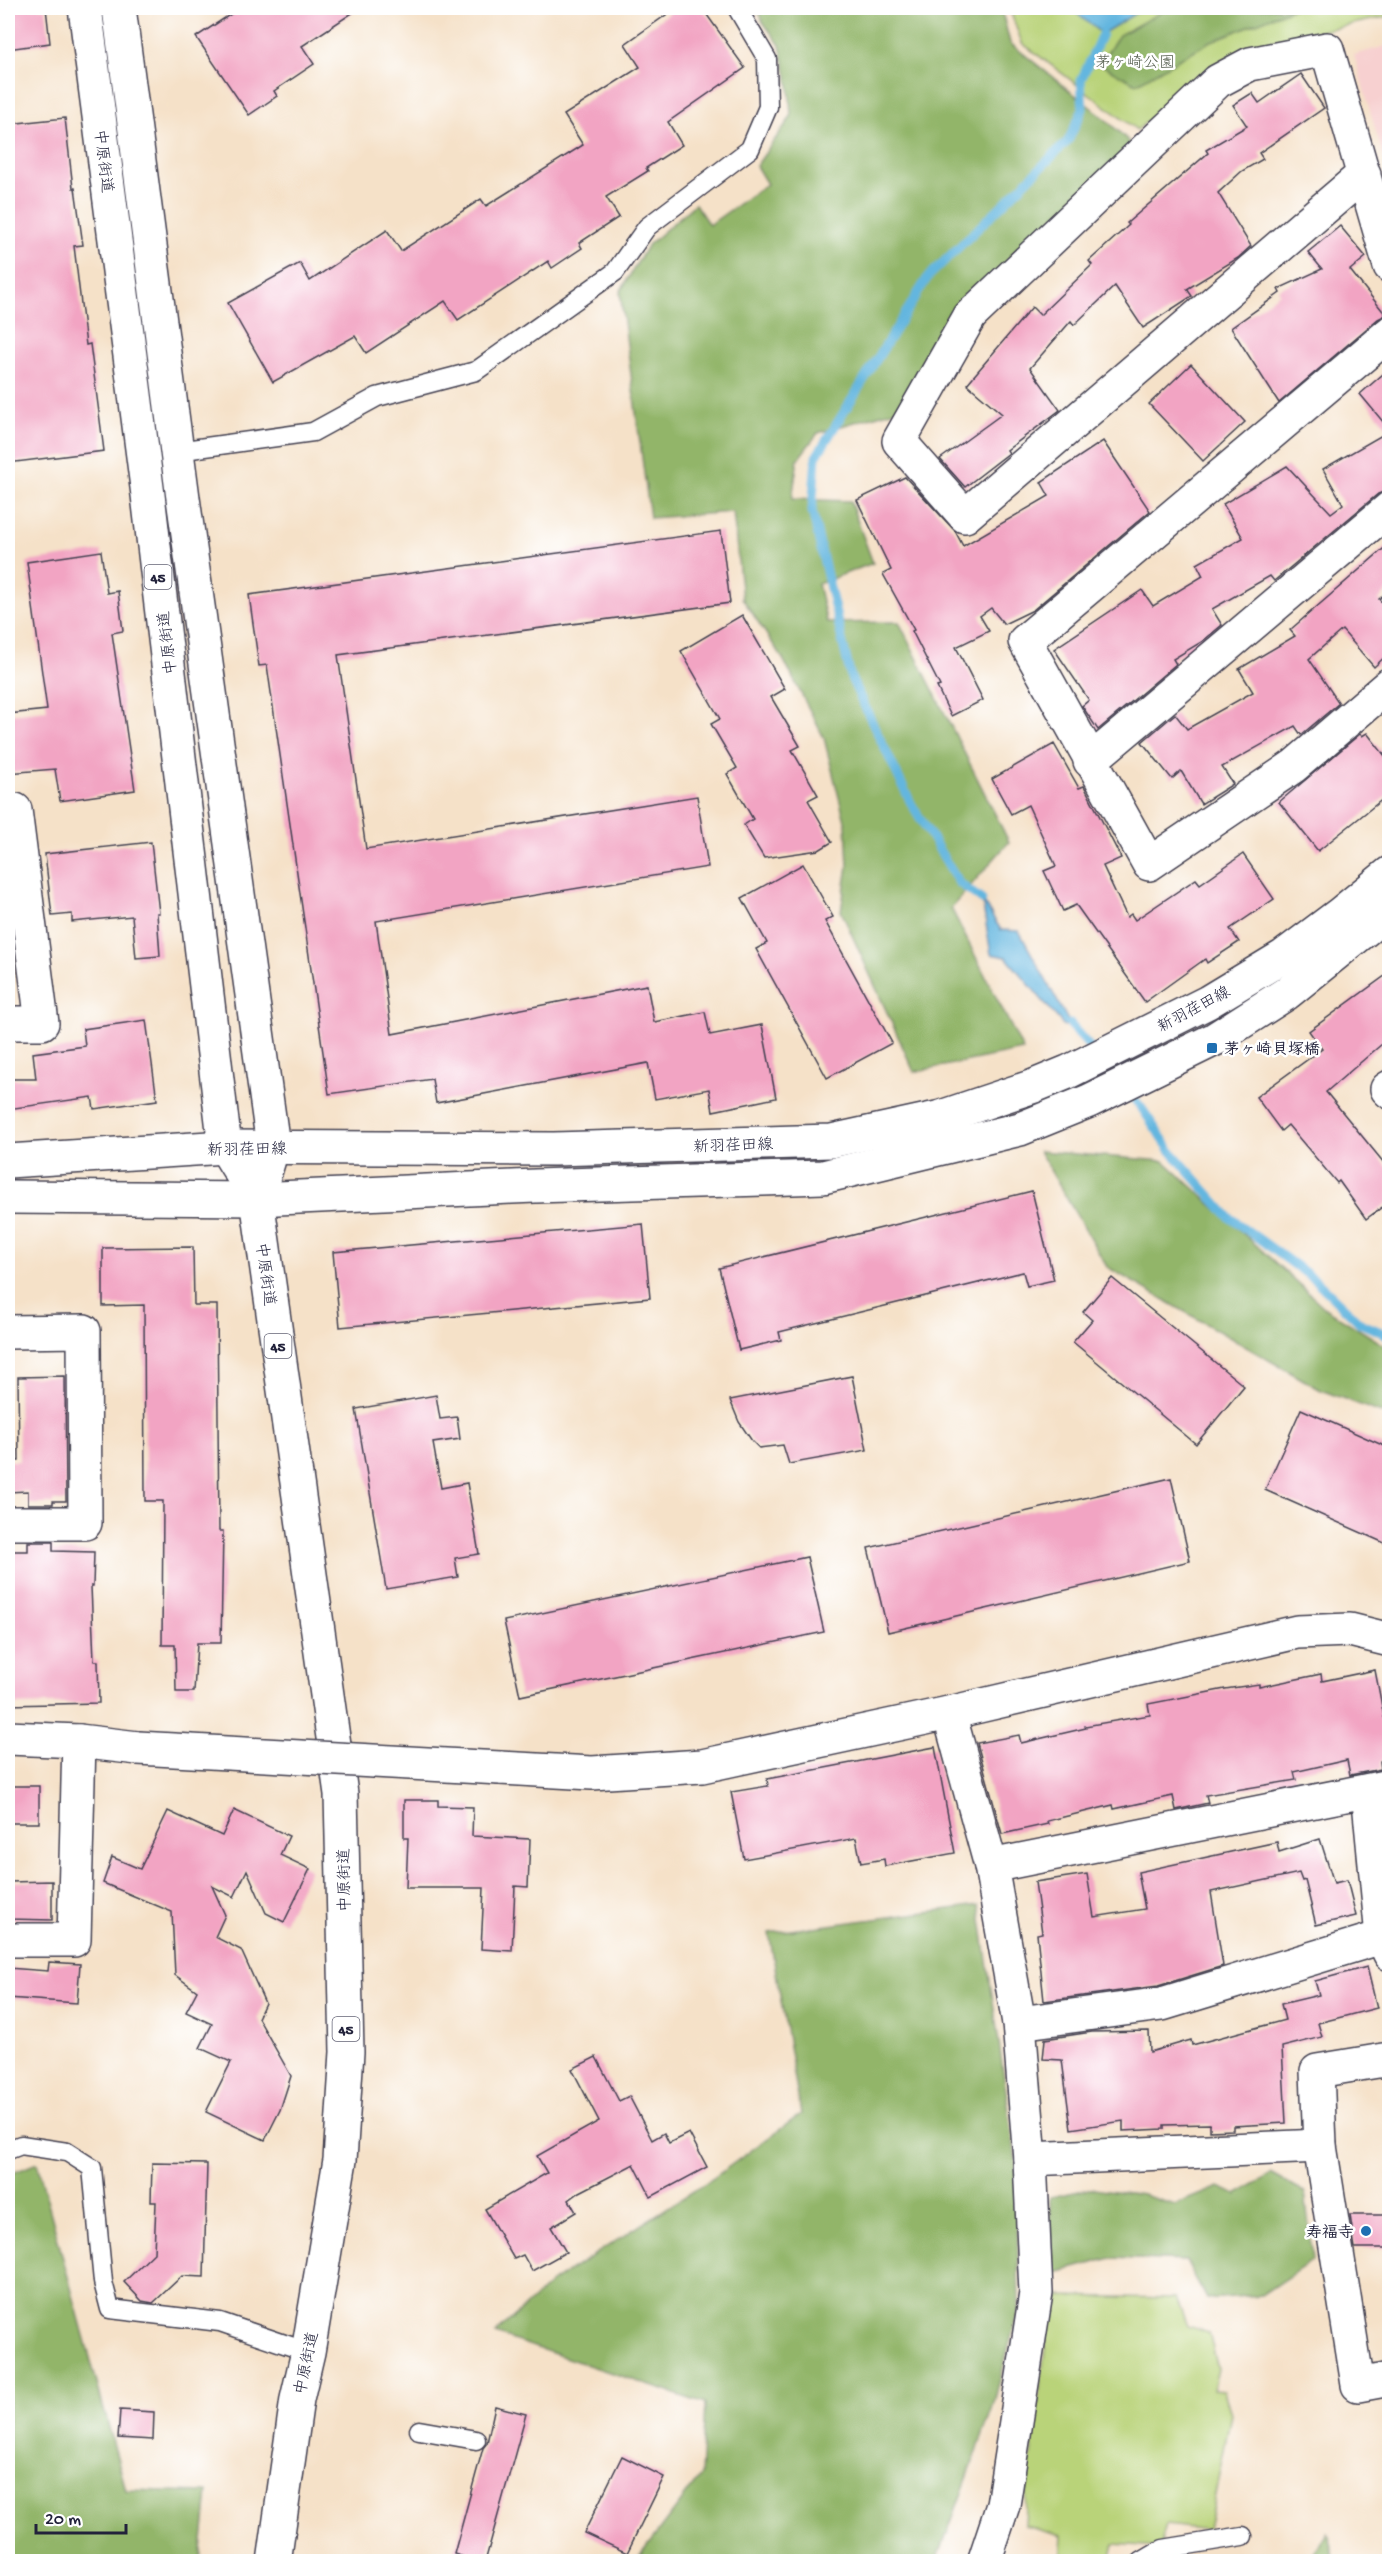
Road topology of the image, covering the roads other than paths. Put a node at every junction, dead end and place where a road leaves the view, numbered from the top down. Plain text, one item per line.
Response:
1 (85, 8) edge
2 (119, 8) edge
3 (737, 8) edge
4 (1364, 174) junction
5 (1389, 266) edge
6 (1389, 333) edge
7 (177, 452) junction
8 (1389, 508) edge
9 (1389, 684) edge
10 (1090, 761) junction
11 (8, 810) edge
12 (1389, 873) edge
13 (1389, 910) edge
14 (8, 1023) edge
15 (1389, 1088) edge
16 (1389, 1092) edge
17 (273, 1146) junction
18 (225, 1147) junction
19 (8, 1161) edge
20 (8, 1197) edge
21 (257, 1199) junction
22 (8, 1332) edge
23 (8, 1523) edge
24 (1389, 1640) edge
25 (949, 1713) junction
26 (8, 1738) edge
27 (79, 1741) junction
28 (1379, 1789) edge
29 (991, 1866) junction
30 (8, 1940) edge
31 (1386, 1946) edge
32 (1019, 2023) junction
33 (1389, 2059) edge
34 (1320, 2146) junction
35 (8, 2150) edge
36 (1030, 2159) junction
37 (308, 2352) junction
38 (1389, 2379) edge
39 (419, 2430) dead end
40 (476, 2440) dead end
41 (1243, 2536) dead end
42 (274, 2562) edge
43 (984, 2562) edge
44 (1140, 2562) edge

1 - 18 street, 中原街道 / 45
2 - 7 street, 中原街道 / 45
3 - 7 lane
4 - 4 street
4 - 5 street
6 - 10 street
7 - 17 street, 中原街道 / 45
8 - 10 street
9 - 10 street
11 - 14 street
12 - 17 street, 新羽荏田線
13 - 21 street
15 - 16 street
17 - 18 street, 新羽荏田線
17 - 21 street, 中原街道 / 45
18 - 19 street, 新羽荏田線
18 - 21 street, 中原街道 / 45
20 - 21 street
21 - 37 street, 中原街道 / 45
22 - 23 street
24 - 25 street
25 - 27 street, bridge
25 - 29 street
26 - 27 street
27 - 30 street
28 - 29 street
28 - 31 street
29 - 32 street
31 - 32 street
32 - 36 street
33 - 34 street
34 - 36 street
34 - 38 street
35 - 37 lane
36 - 43 street
37 - 42 street, 中原街道 / 45
39 - 40 lane
41 - 44 lane

